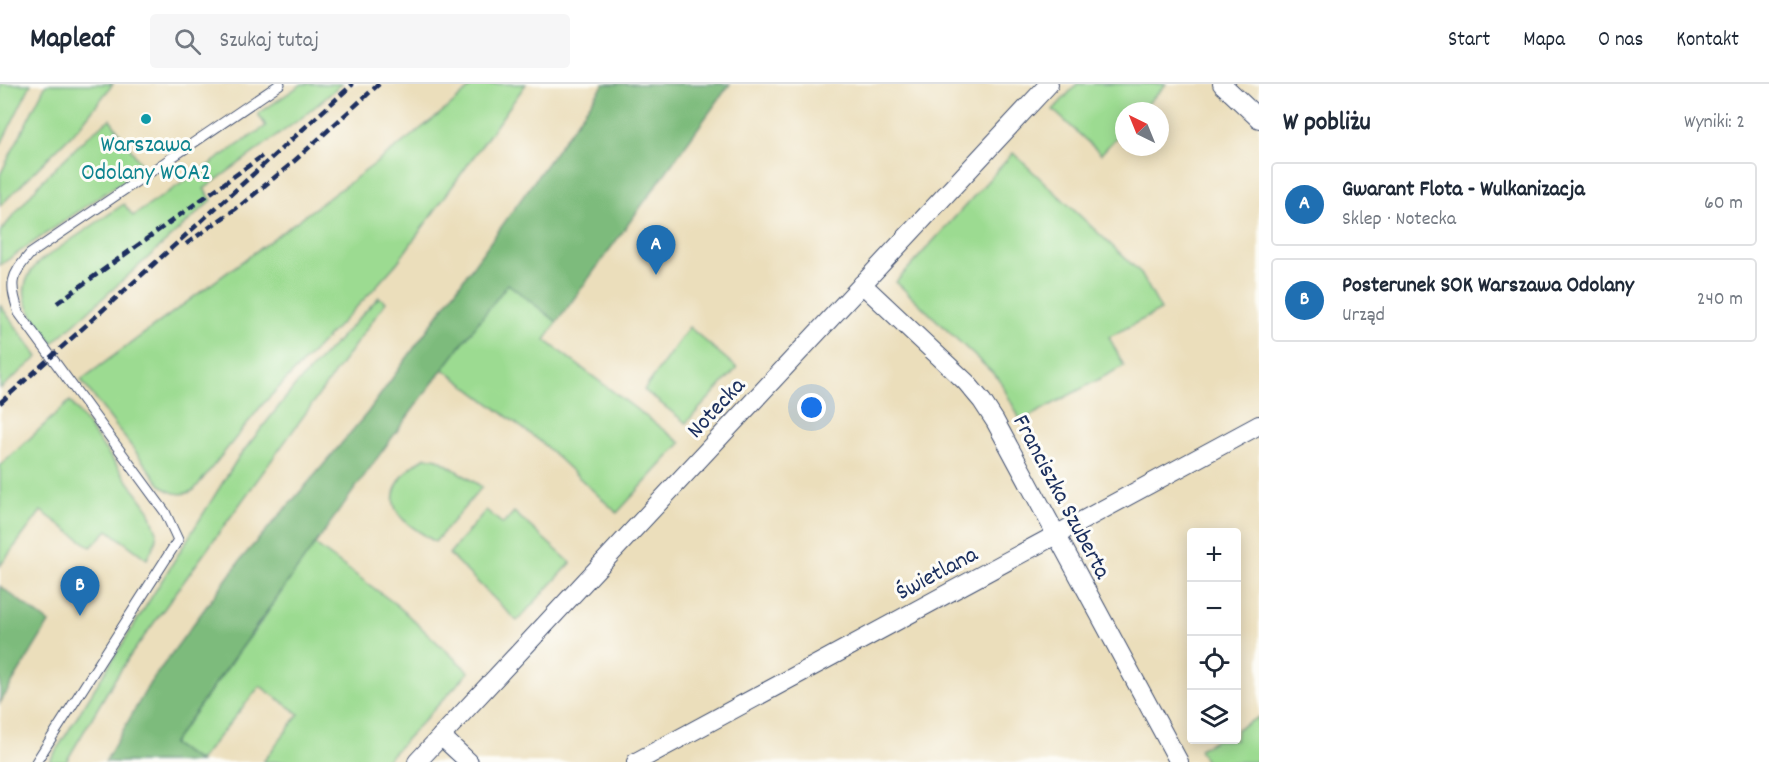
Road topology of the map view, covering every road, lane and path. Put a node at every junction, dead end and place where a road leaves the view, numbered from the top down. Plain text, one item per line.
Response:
1 (280, 84) edge
2 (1049, 84) edge
3 (1222, 84) edge
4 (1259, 118) edge
5 (862, 284) junction
6 (1259, 425) edge
7 (1057, 535) junction
8 (441, 736) junction
9 (36, 762) edge
10 (417, 762) edge
11 (469, 762) edge
12 (636, 762) edge
13 (1179, 762) edge

1 - 9 lane
2 - 5 street, Notecka
3 - 4 street
5 - 7 street, Franciszka Szuberta
5 - 8 street, Notecka
6 - 7 street, Świetlana
7 - 12 street, Świetlana
7 - 13 street, Franciszka Szuberta
8 - 10 street, Notecka
8 - 11 street

